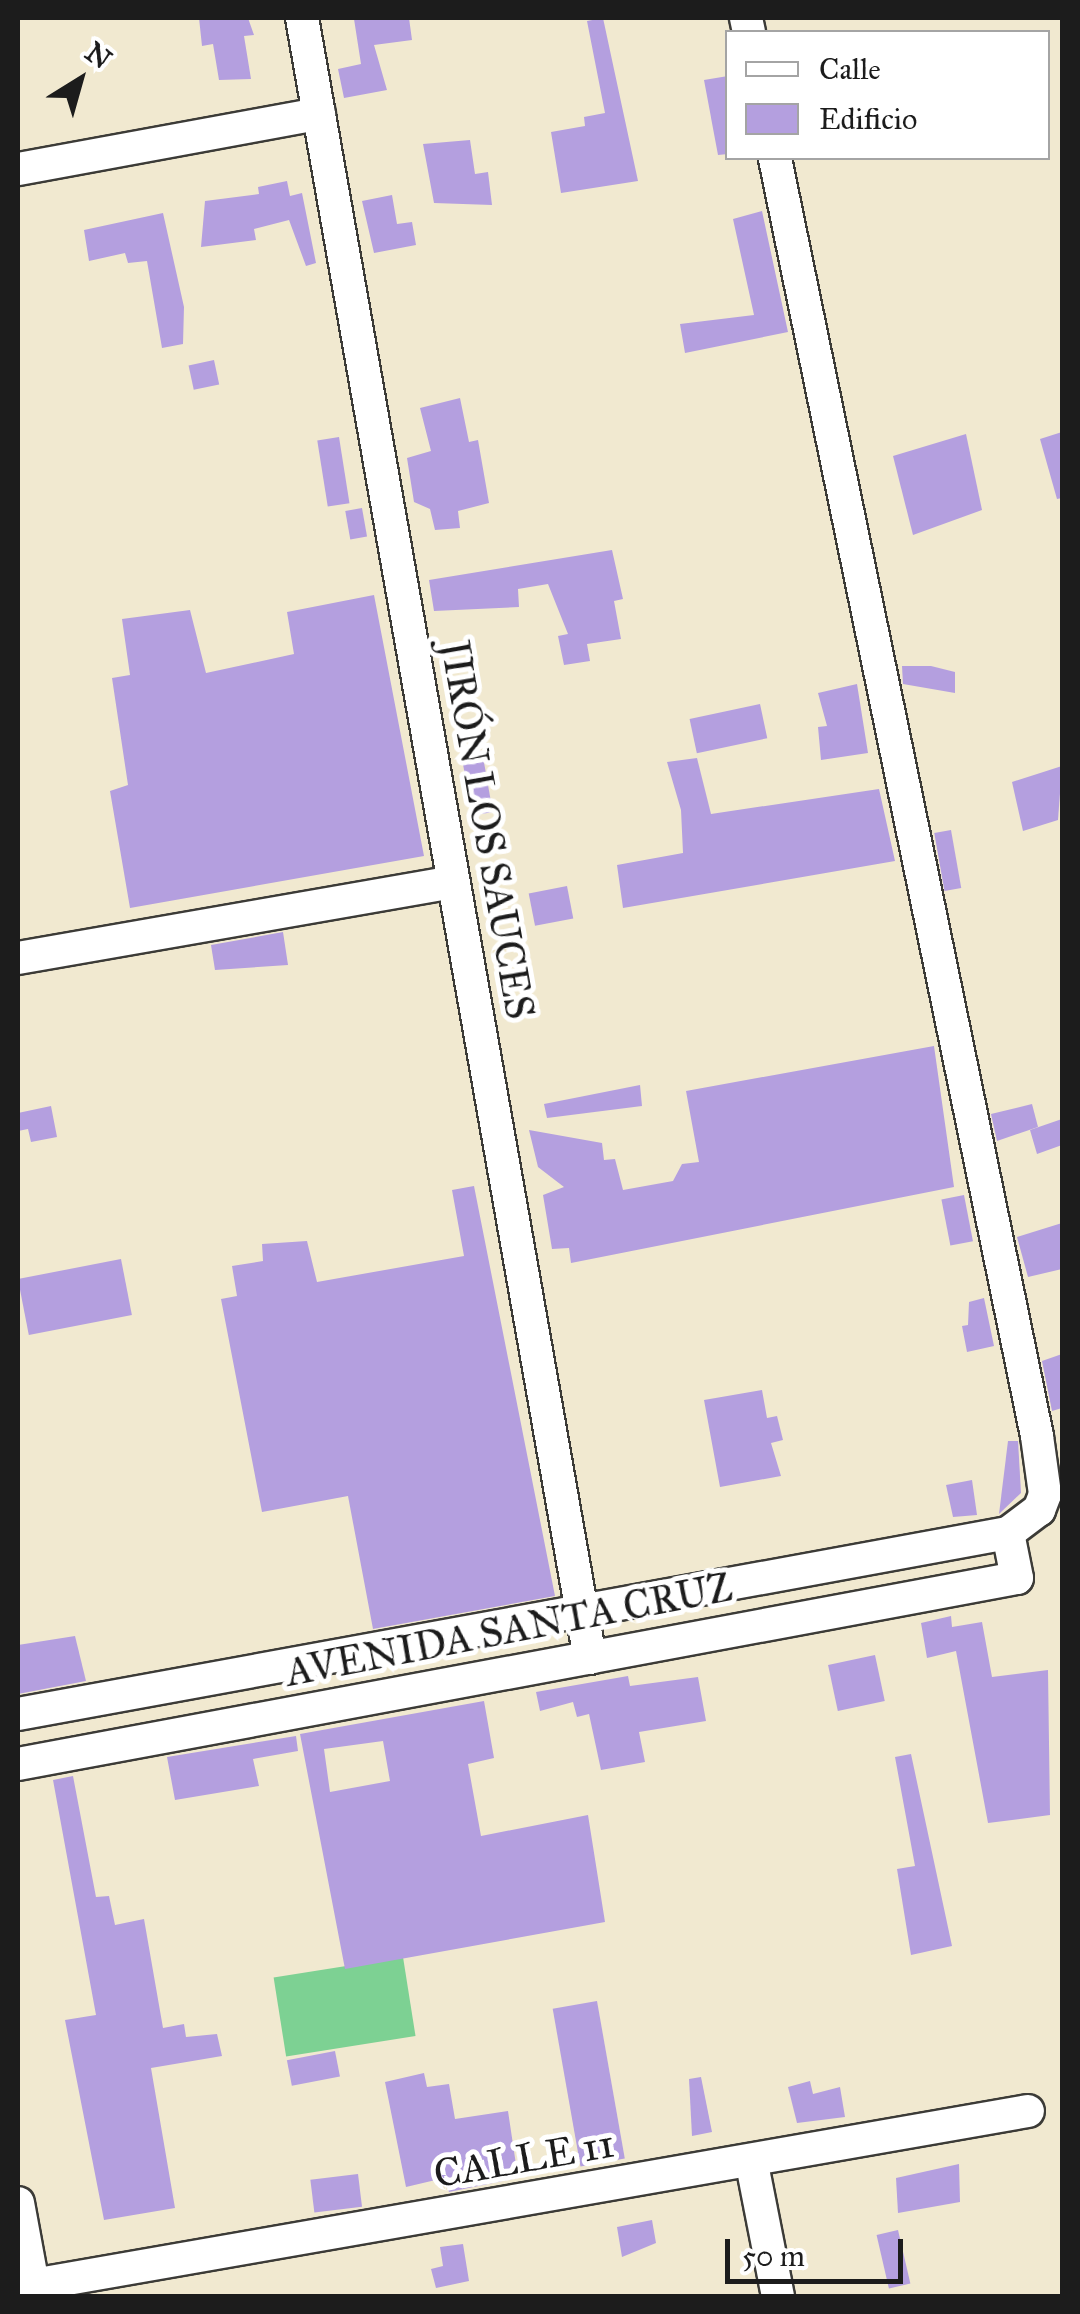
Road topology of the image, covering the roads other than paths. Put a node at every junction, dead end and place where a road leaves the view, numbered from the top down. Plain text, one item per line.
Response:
1 (302, 18) edge
2 (318, 114) junction
3 (775, 160) edge
4 (18, 169) edge
5 (454, 882) junction
6 (18, 958) edge
7 (1008, 1533) junction
8 (582, 1611) junction
9 (590, 1658) junction
10 (18, 1714) edge
11 (18, 1764) edge
12 (1028, 2111) dead end
13 (752, 2164) junction
14 (18, 2202) edge
15 (34, 2291) edge
16 (778, 2296) edge

1 - 2 street, JIRÓN LOS SAUCES
2 - 4 street
2 - 5 street, JIRÓN LOS SAUCES
3 - 7 street
5 - 6 street
5 - 8 street, JIRÓN LOS SAUCES
7 - 8 street, AVENIDA SANTA CRUZ
7 - 9 street, AVENIDA SANTA CRUZ
8 - 9 street, JIRÓN LOS SAUCES
8 - 10 street, AVENIDA SANTA CRUZ
9 - 11 street, AVENIDA SANTA CRUZ
12 - 13 street, CALLE 11
13 - 15 street, CALLE 11
13 - 16 street
14 - 15 street

